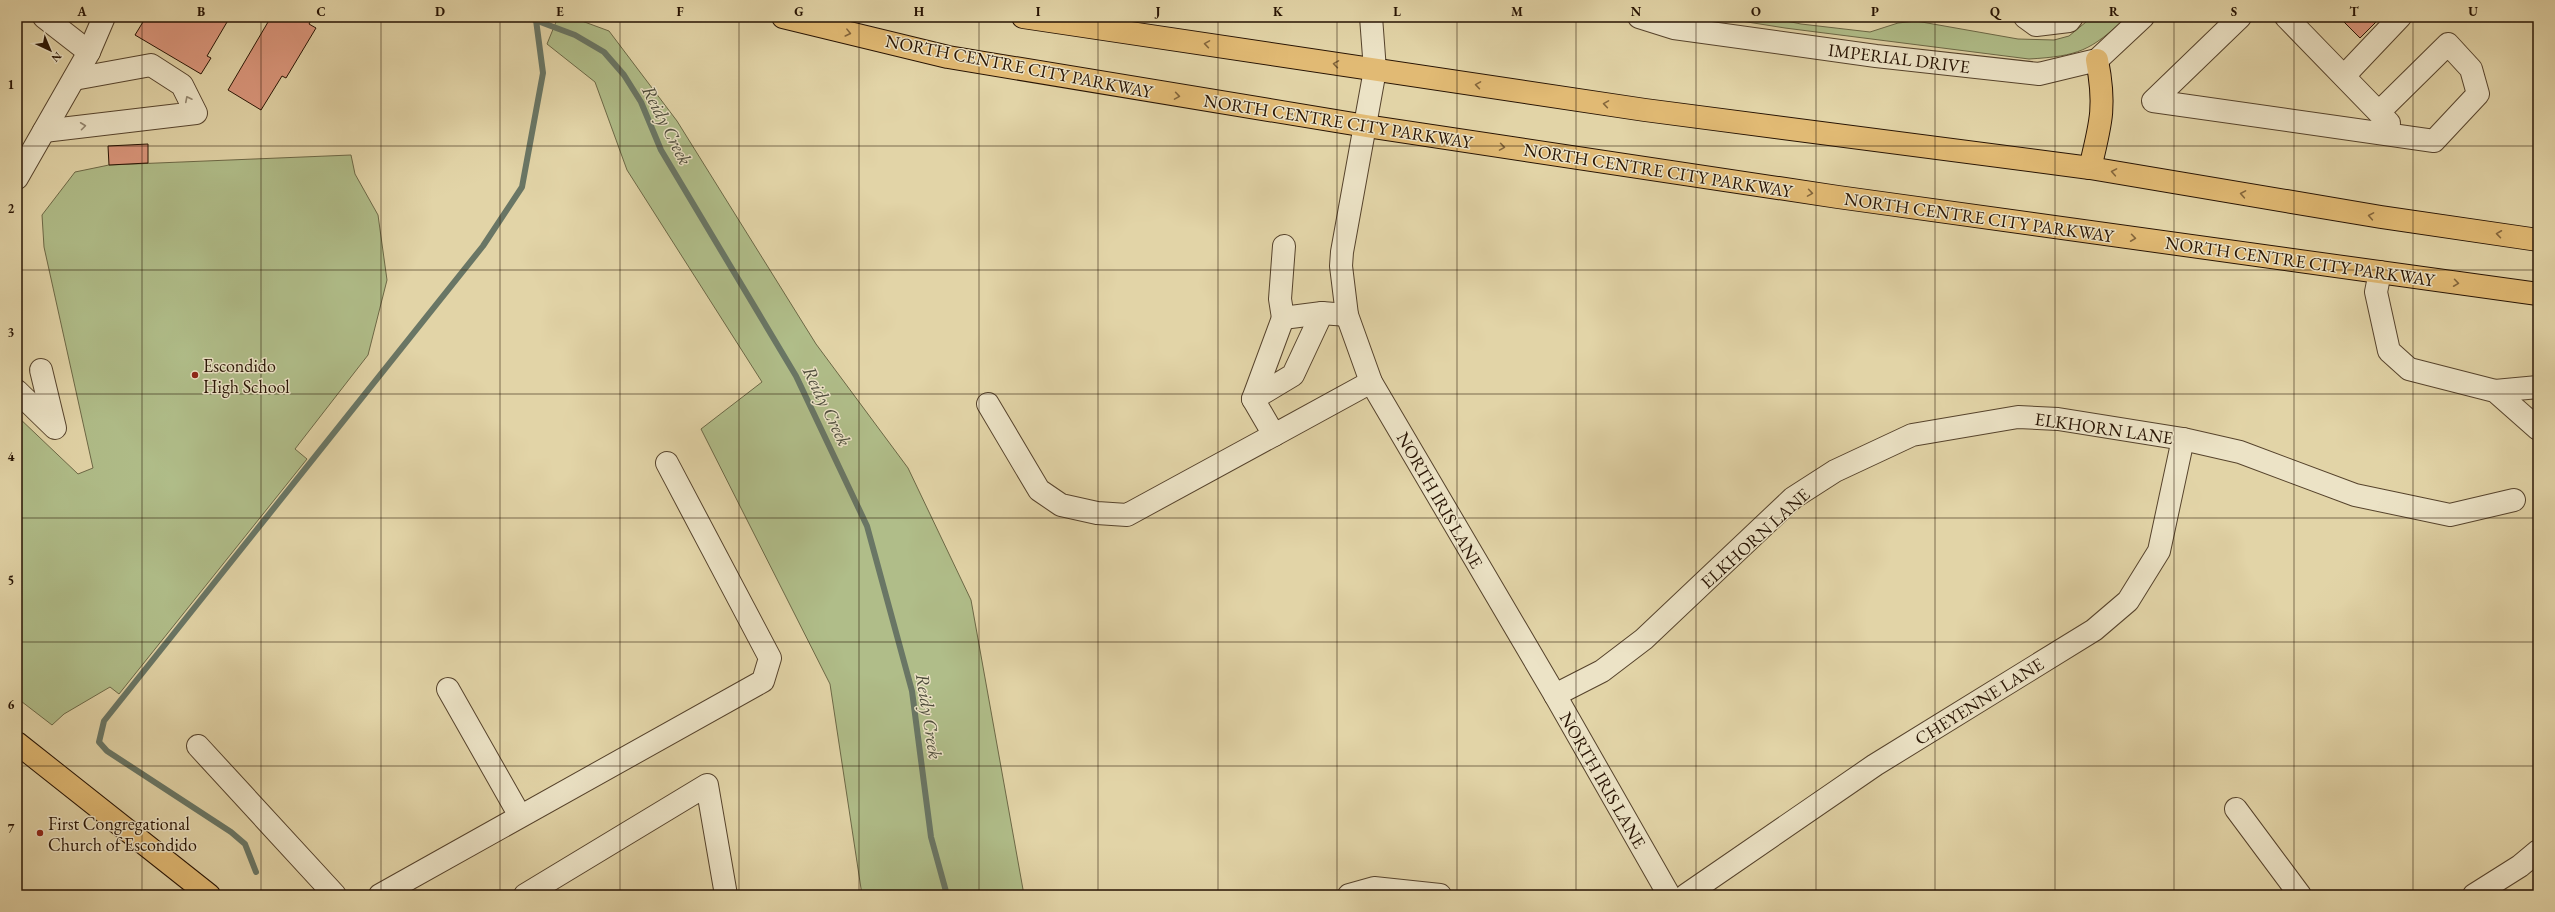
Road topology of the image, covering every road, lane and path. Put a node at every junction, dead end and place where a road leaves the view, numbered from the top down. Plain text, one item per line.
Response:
1 (44, 17) edge
2 (104, 17) edge
3 (783, 17) edge
4 (1023, 17) edge
5 (1371, 17) edge
6 (1639, 17) edge
7 (2025, 17) edge
8 (2072, 17) edge
9 (2143, 17) edge
10 (2240, 17) edge
11 (2286, 17) edge
12 (2400, 17) edge
13 (88, 52) junction
14 (2097, 60) junction
15 (1374, 70) junction
16 (2344, 76) junction
17 (74, 79) junction
18 (2379, 112) junction
19 (1366, 126) junction
20 (44, 131) junction
21 (2402, 137) junction
22 (2090, 168) junction
23 (17, 178) edge
24 (2538, 240) edge
25 (1284, 246) dead end
26 (2380, 272) junction
27 (2538, 294) edge
28 (1322, 313) junction
29 (1347, 315) junction
30 (1283, 318) junction
31 (41, 370) dead end
32 (1371, 382) junction
33 (2538, 387) edge
34 (2495, 391) junction
35 (17, 392) edge
36 (1252, 399) junction
37 (988, 404) dead end
38 (2538, 430) edge
39 (1274, 435) junction
40 (2183, 439) junction
41 (667, 463) dead end
42 (2514, 500) dead end
43 (448, 689) dead end
44 (1555, 695) junction
45 (17, 743) edge
46 (198, 746) dead end
47 (2236, 809) dead end
48 (520, 816) junction
49 (2538, 851) edge
50 (209, 895) edge
51 (335, 895) edge
52 (380, 895) edge
53 (525, 895) edge
54 (726, 895) edge
55 (1349, 895) edge
56 (1440, 895) edge
57 (1669, 895) edge
58 (1686, 895) edge
59 (2300, 895) edge
60 (2474, 895) edge

1 - 13 street
2 - 13 street
3 -> 19 main road, NORTH CENTRE CITY PARKWAY
15 -> 4 main road
5 - 15 street, NORTH IRIS LANE
6 - 14 street, IMPERIAL DRIVE
7 - 8 street
9 - 14 street, IMPERIAL DRIVE
10 - 21 street
11 - 16 street
12 - 16 street
13 - 17 street
14 - 22 main road
15 - 19 street, NORTH IRIS LANE
22 -> 15 main road
16 - 18 street
17 - 20 street
20 -> 17 street
18 - 21 street
18 - 21 street
19 -> 26 main road, NORTH CENTRE CITY PARKWAY
19 - 29 street, NORTH IRIS LANE
20 - 23 street
24 -> 22 main road
25 - 30 street
26 -> 27 main road, NORTH CENTRE CITY PARKWAY
26 - 34 street
28 - 29 street
28 - 30 street
28 - 36 street
29 - 32 street, NORTH IRIS LANE
30 - 36 street
31 - 35 street
32 - 39 street
32 - 44 street, NORTH IRIS LANE
33 - 34 street
34 - 38 street
36 - 39 street
37 - 39 street
40 - 42 street, ELKHORN LANE
40 - 44 street, ELKHORN LANE
40 - 58 street, CHEYENNE LANE
41 - 48 street
43 - 48 street
44 - 57 street, NORTH IRIS LANE
45 - 50 main road
46 - 51 street
47 - 59 street
48 - 52 street
49 - 60 street
53 - 54 street
55 - 56 street

